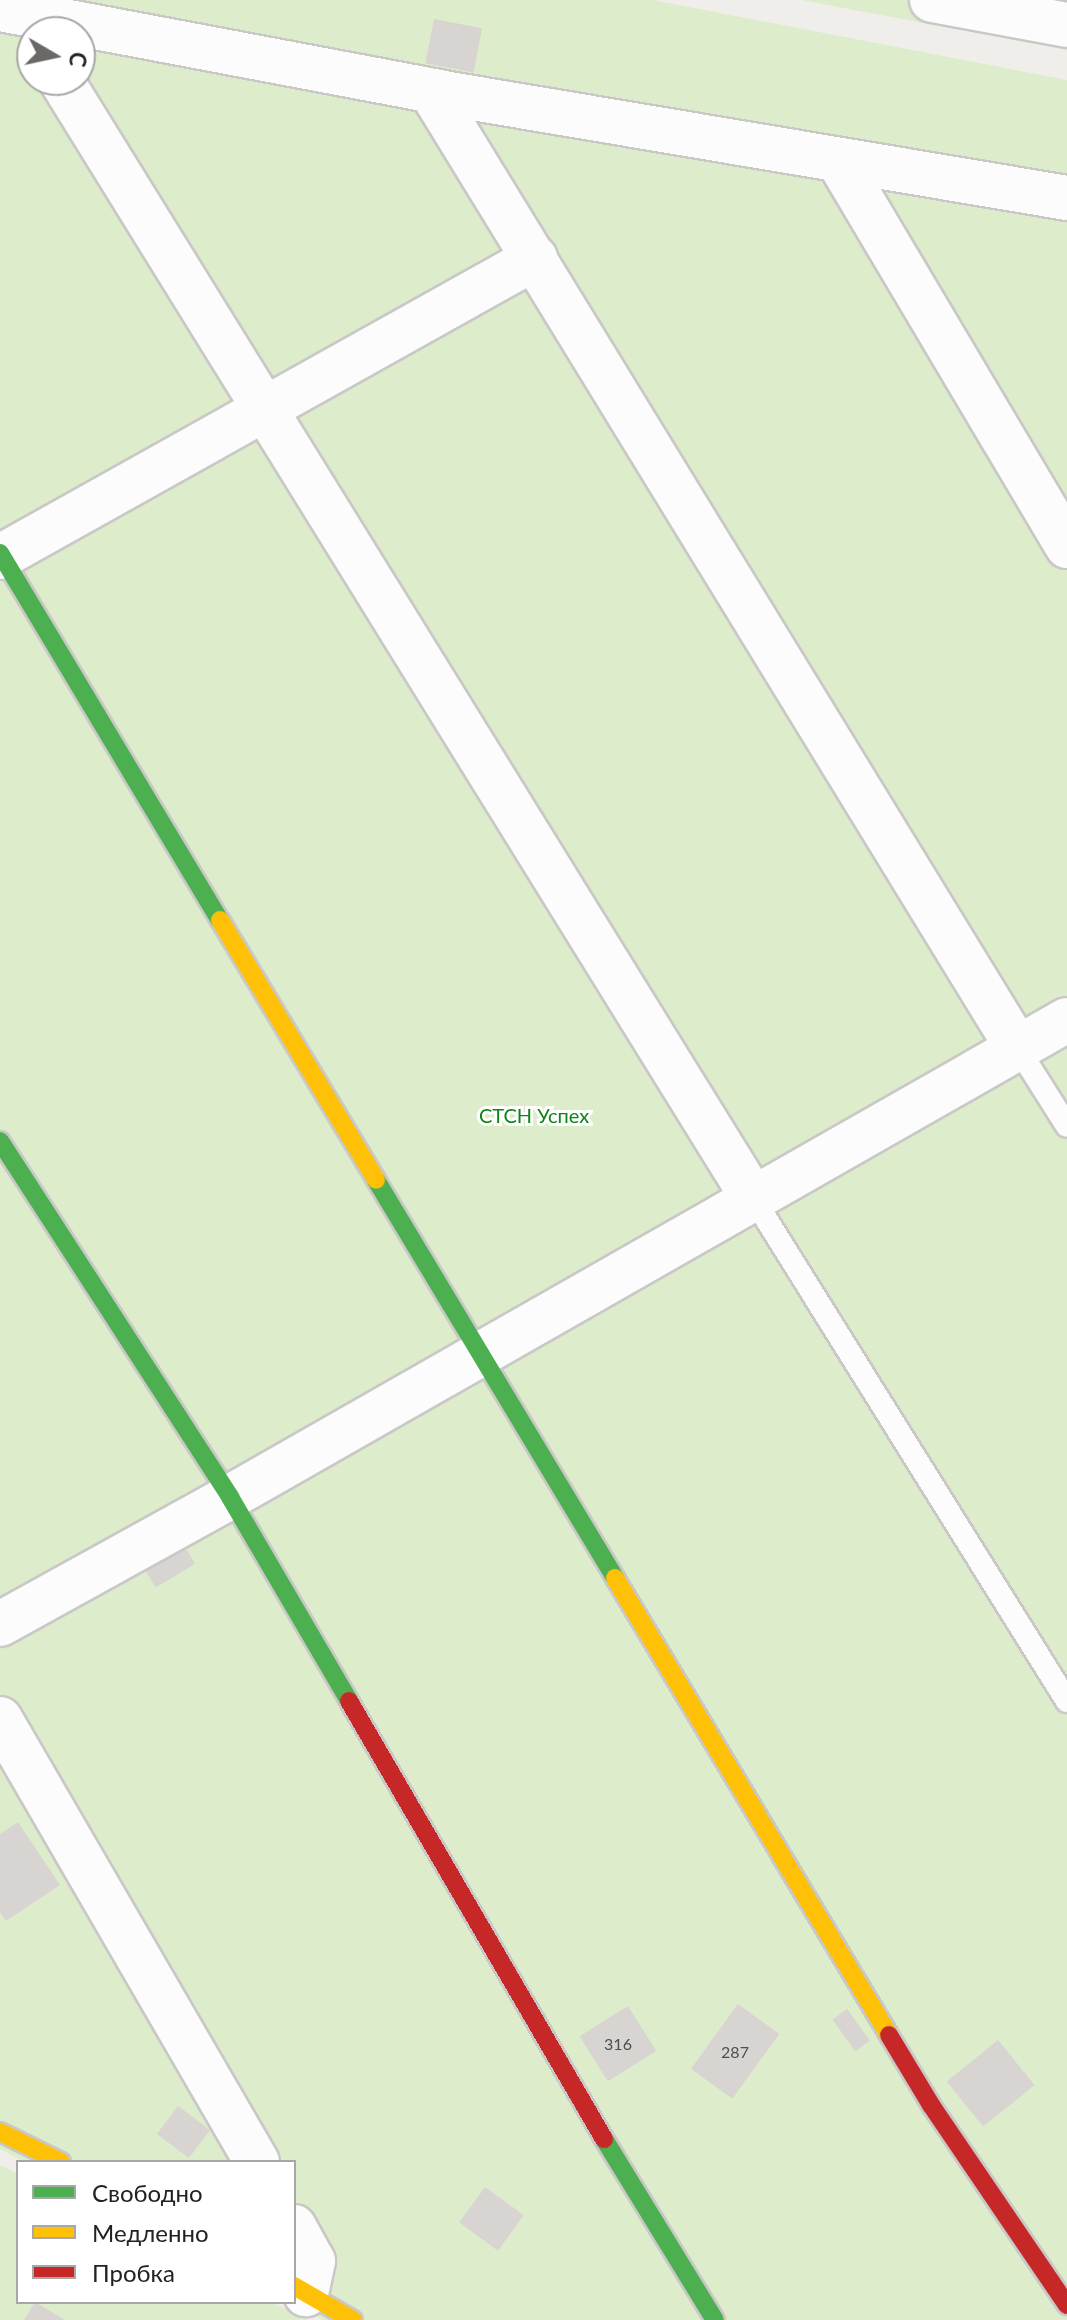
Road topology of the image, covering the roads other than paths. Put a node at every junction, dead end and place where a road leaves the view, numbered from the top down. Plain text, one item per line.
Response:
1 (932, 0) edge
2 (1067, 25) edge
3 (96, 33) edge
4 (431, 91) junction
5 (71, 96) edge
6 (838, 160) junction
7 (1067, 198) edge
8 (535, 258) junction
9 (264, 410) junction
10 (1067, 546) edge
11 (1, 556) edge
12 (1067, 1020) edge
13 (1017, 1047) junction
14 (1067, 1126) edge
15 (0, 1141) edge
16 (753, 1198) junction
17 (481, 1355) junction
18 (230, 1497) junction
19 (0, 1624) edge
20 (1067, 1701) edge
21 (0, 1719) edge
22 (0, 2132) edge
23 (57, 2160) edge
24 (256, 2160) edge
25 (296, 2231) edge
26 (300, 2290) edge
27 (1067, 2305) edge
28 (353, 2320) edge
29 (715, 2320) edge

1 - 2 street
3 - 4 street
4 - 6 street
4 - 8 street
5 - 9 street
6 - 7 street
6 - 10 street
8 - 9 street
8 - 13 street
9 - 11 street
9 - 16 street
11 - 17 street
12 - 13 street
13 - 14 lane
13 - 16 street
15 - 18 street
16 - 17 street
16 - 20 lane
17 - 18 street
17 - 27 street
18 - 19 street
18 - 29 street
21 - 24 street
22 - 23 street
25 - 26 street
26 - 28 street

